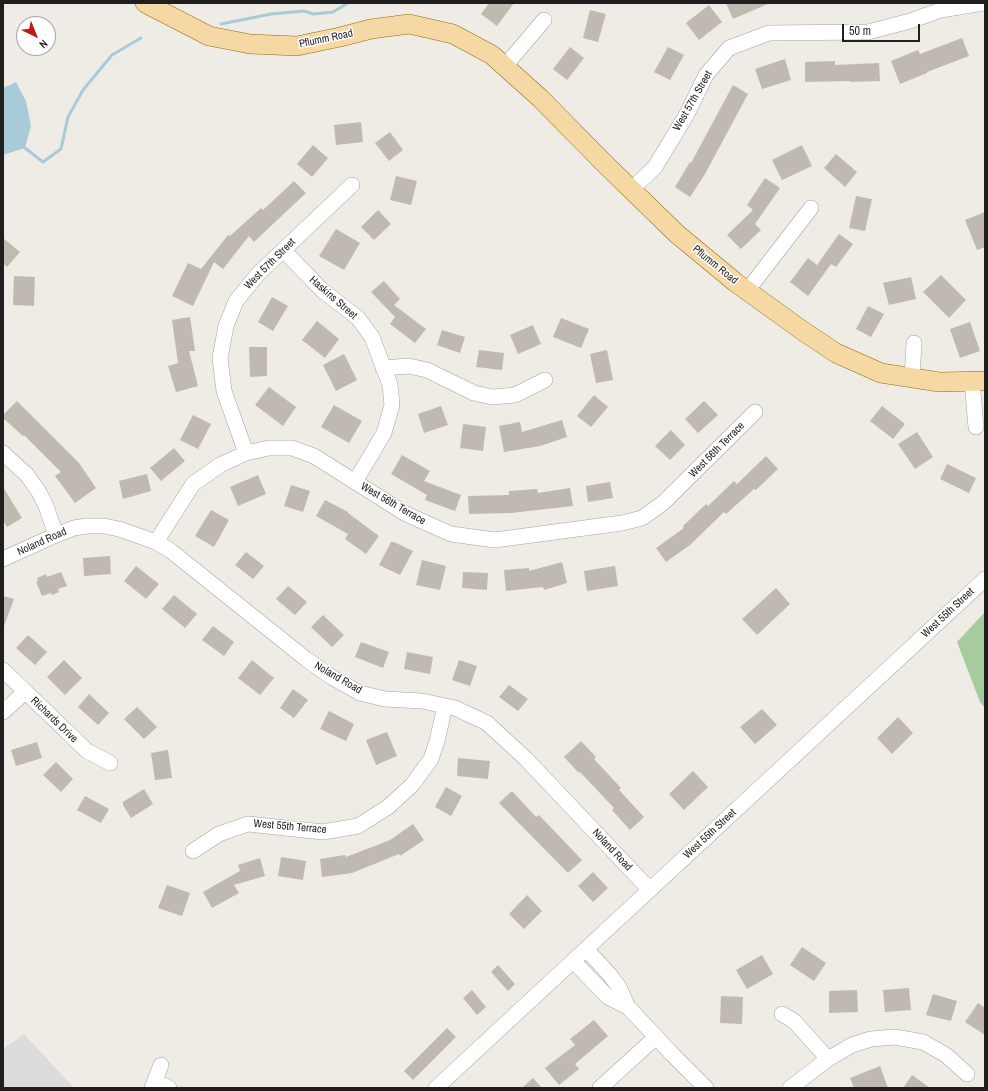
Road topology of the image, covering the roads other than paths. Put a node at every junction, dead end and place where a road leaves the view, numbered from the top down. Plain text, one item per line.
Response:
1 (144, 3) edge
2 (983, 3) edge
3 (544, 20) dead end
4 (505, 66) junction
5 (352, 185) dead end
6 (632, 190) junction
7 (811, 208) dead end
8 (283, 250) junction
9 (747, 291) junction
10 (914, 343) dead end
11 (383, 368) junction
12 (912, 378) junction
13 (545, 380) dead end
14 (978, 381) edge
15 (755, 412) dead end
16 (976, 427) dead end
17 (3, 453) edge
18 (246, 453) junction
19 (355, 482) junction
20 (56, 535) junction
21 (156, 542) junction
22 (3, 560) edge
23 (985, 579) edge
24 (3, 670) edge
25 (25, 692) junction
26 (445, 706) junction
27 (3, 712) edge
28 (110, 763) dead end
29 (193, 851) dead end
30 (650, 890) junction
31 (586, 949) junction
32 (573, 961) junction
33 (628, 1007) junction
34 (782, 1014) dead end
35 (656, 1037) junction
36 (828, 1059) junction
37 (160, 1065) dead end
38 (967, 1074) dead end
39 (154, 1085) edge
40 (169, 1088) edge
41 (436, 1088) edge
42 (600, 1088) edge
43 (706, 1088) edge
44 (790, 1088) edge

1 - 4 main road, Pflumm Road
2 - 6 street, West 57th Street
3 - 4 street
4 - 6 main road, Pflumm Road
5 - 8 street, West 57th Street
6 - 9 main road, Pflumm Road
7 - 9 street
8 - 11 street, Haskins Street
8 - 18 street, West 57th Street
9 - 12 main road, Pflumm Road
10 - 12 street
11 - 13 street
11 - 19 street, Haskins Street
12 - 14 main road, Pflumm Road
14 - 16 street, Pflumm Road
15 - 19 street, West 56th Terrace
17 - 20 street
18 - 19 street, West 56th Terrace
18 - 21 street, West 56th Terrace
20 - 21 street, Noland Road
20 - 22 street, Noland Road
21 - 26 street, Noland Road
23 - 30 street, West 55th Street
24 - 25 street, Richards Drive
25 - 27 street
25 - 28 street, Richards Drive
26 - 29 street, West 55th Terrace
26 - 30 street, Noland Road
30 - 31 street, West 55th Street
31 - 32 street, West 55th Street
31 - 33 street
32 - 33 street
32 - 41 street, West 55th Street
33 - 35 street
34 - 36 street
35 - 42 street
35 - 43 street
36 - 38 street
36 - 44 street
37 - 39 street
39 - 40 street

